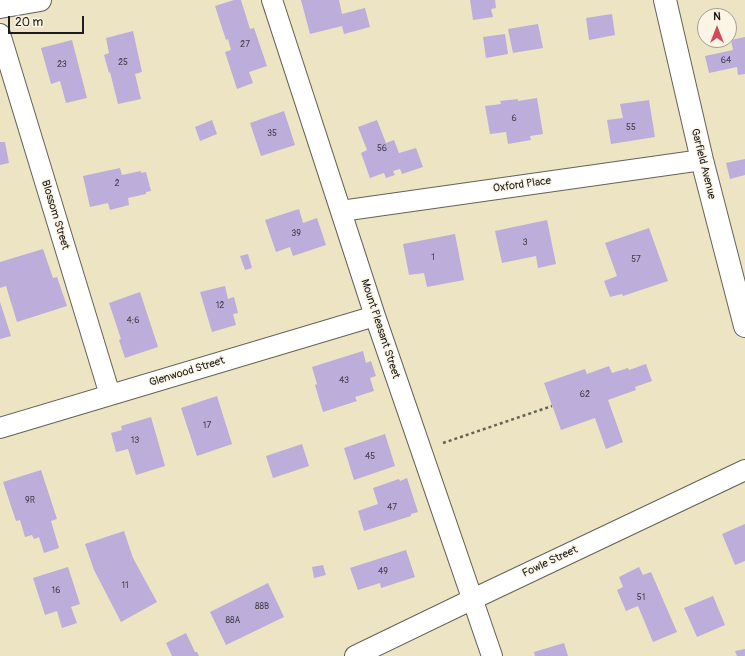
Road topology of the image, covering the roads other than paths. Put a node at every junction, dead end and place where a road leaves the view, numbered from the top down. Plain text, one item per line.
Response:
1 (40, 0) edge
2 (272, 0) edge
3 (665, 0) edge
4 (0, 7) edge
5 (0, 34) edge
6 (702, 160) junction
7 (341, 211) junction
8 (375, 316) junction
9 (745, 326) edge
10 (110, 395) junction
11 (0, 428) edge
12 (745, 470) edge
13 (473, 599) junction
14 (355, 656) edge
15 (492, 656) edge

1 - 4 street
2 - 7 street, Mount Pleasant Street
3 - 6 street, Garfield Avenue
5 - 10 street, Blossom Street
6 - 7 street, Oxford Place
6 - 9 street, Garfield Avenue
7 - 8 street, Mount Pleasant Street
8 - 10 street, Glenwood Street
8 - 13 street, Mount Pleasant Street
10 - 11 street, Glenwood Street
12 - 13 street, Fowle Street
13 - 14 street, Fowle Street
13 - 15 street, Mount Pleasant Street

